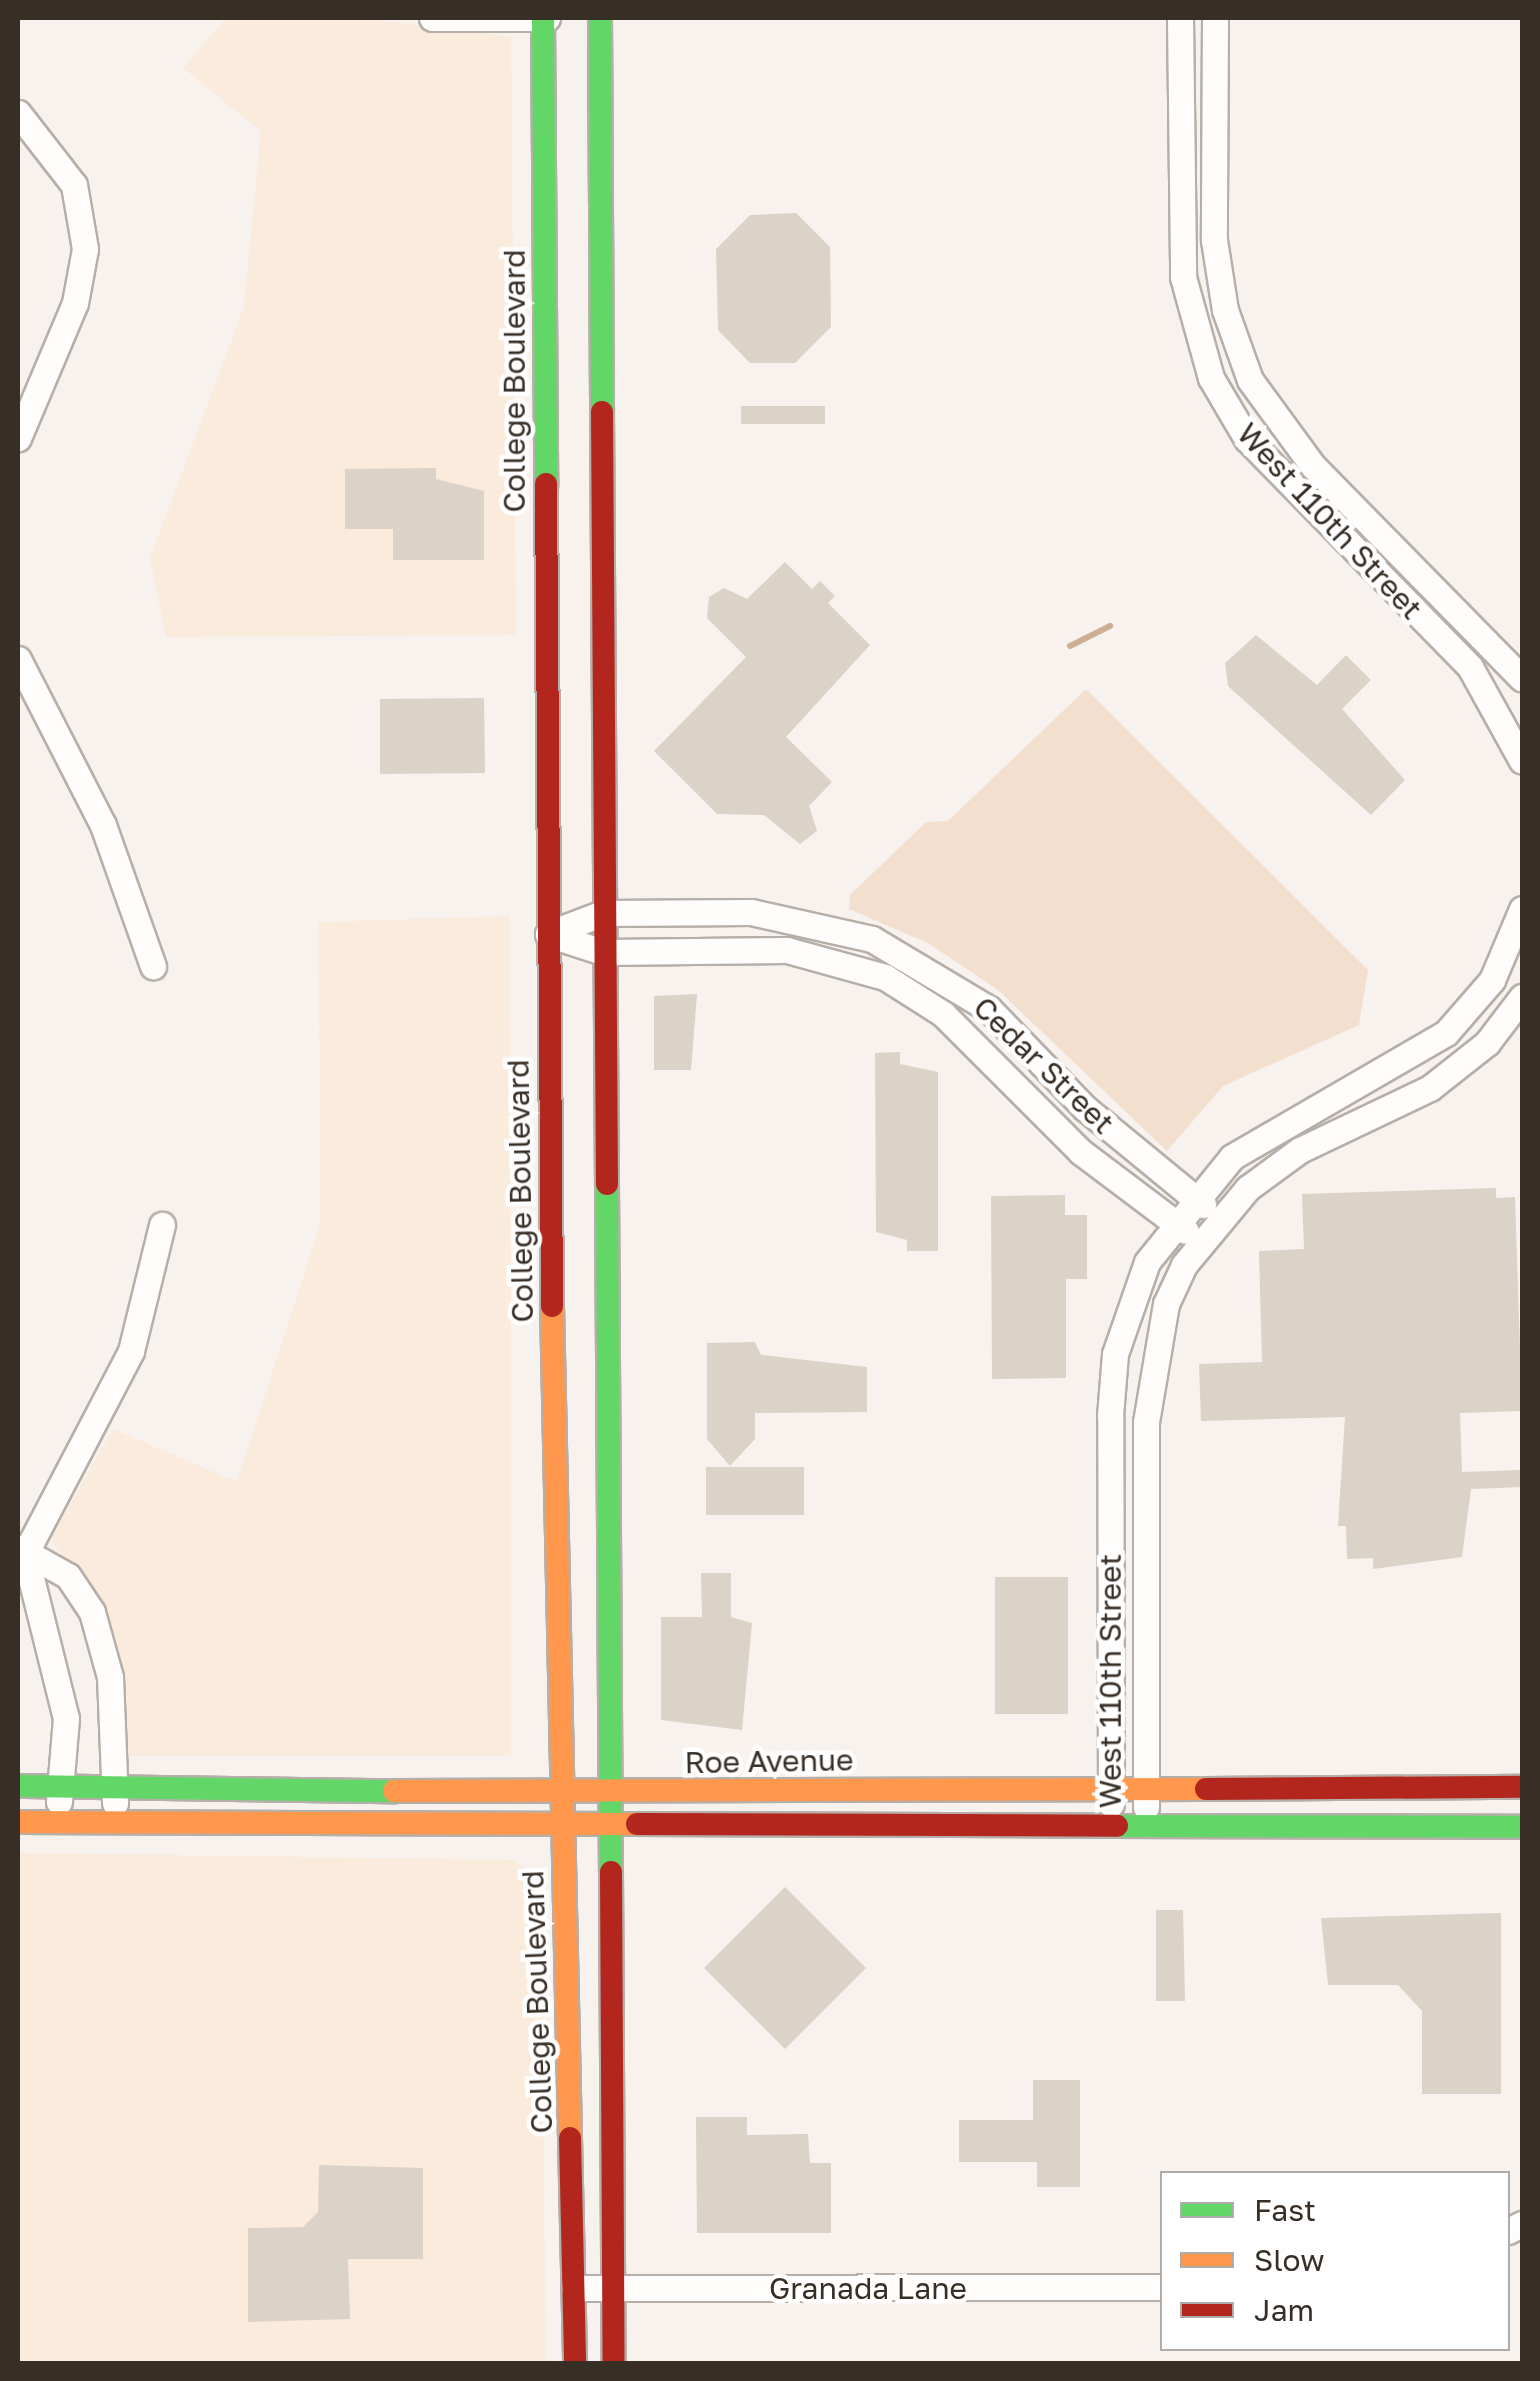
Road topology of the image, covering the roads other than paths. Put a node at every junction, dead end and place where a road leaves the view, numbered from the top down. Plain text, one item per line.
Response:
1 (432, 18) edge
2 (544, 18) edge
3 (600, 18) edge
4 (1180, 18) edge
5 (1215, 18) edge
6 (18, 113) edge
7 (18, 438) edge
8 (18, 659) edge
9 (1522, 679) edge
10 (18, 712) edge
11 (54, 738) junction
12 (1522, 761) edge
13 (1522, 909) edge
14 (603, 913) junction
15 (798, 918) junction
16 (548, 934) junction
17 (788, 950) junction
18 (603, 952) junction
19 (154, 966) dead end
20 (1522, 996) edge
21 (1192, 1196) junction
22 (1219, 1217) junction
23 (1174, 1222) junction
24 (162, 1226) dead end
25 (1202, 1241) junction
26 (1147, 1535) junction
27 (1110, 1536) junction
28 (21, 1551) edge
29 (18, 1786) edge
30 (1146, 1786) junction
31 (1112, 1787) junction
32 (1522, 1787) edge
33 (58, 1788) junction
34 (114, 1788) junction
35 (946, 1789) junction
36 (885, 1790) junction
37 (560, 1794) junction
38 (609, 1794) junction
39 (18, 1822) edge
40 (59, 1824) junction
41 (116, 1824) junction
42 (1111, 1827) junction
43 (1146, 1827) junction
44 (1522, 1827) edge
45 (561, 1830) junction
46 (820, 1830) junction
47 (886, 1830) junction
48 (609, 1831) junction
49 (1160, 2287) edge
50 (574, 2288) junction
51 (616, 2288) junction
52 (575, 2364) edge
53 (614, 2364) edge

1 - 2 street
2 - 16 main road, College Boulevard
3 - 14 main road
4 - 12 street, West 110th Street
5 - 9 street, West 110th Street
6 - 7 street
8 - 11 street
10 - 11 street
11 - 19 street
13 - 21 street, West 110th Street
14 - 15 street, Cedar Street
14 - 16 street, Cedar Street
14 - 18 main road
15 - 17 street
15 - 21 street, Cedar Street
16 - 18 street, Cedar Street
16 - 37 main road, College Boulevard
17 - 18 street, Cedar Street
17 - 23 street, Cedar Street
18 - 38 main road
20 - 22 street, West 110th Street
21 - 22 street, Cedar Street
21 - 23 street, West 110th Street
22 - 25 street, West 110th Street
23 - 25 street, Cedar Street
23 - 27 street, West 110th Street
24 - 28 street
25 - 26 street, West 110th Street
26 - 27 street, West 110th Street
26 - 30 street, West 110th Street
27 - 31 street, West 110th Street
28 - 33 street
28 - 34 street
29 - 33 main road, Roe Avenue
30 - 31 main road, Roe Avenue
30 - 32 main road, Roe Avenue
30 - 43 street, West 110th Street
31 - 35 main road, Roe Avenue
31 - 42 street, West 110th Street
33 - 34 main road, Roe Avenue
33 - 40 street
34 - 37 main road, Roe Avenue
34 - 41 street
35 - 36 main road, Roe Avenue
35 - 47 main road
36 - 38 main road, Roe Avenue
36 - 46 main road
37 - 38 main road, Roe Avenue
37 - 45 main road, College Boulevard
38 - 48 main road
39 - 40 main road
40 - 41 main road
41 - 45 main road
42 - 43 main road
42 - 47 main road
43 - 44 main road
45 - 48 main road
45 - 50 main road, College Boulevard
46 - 47 main road
46 - 48 main road
48 - 51 main road
49 - 51 street, Granada Lane
50 - 51 street, Granada Lane
50 - 52 main road, College Boulevard
51 - 53 main road

